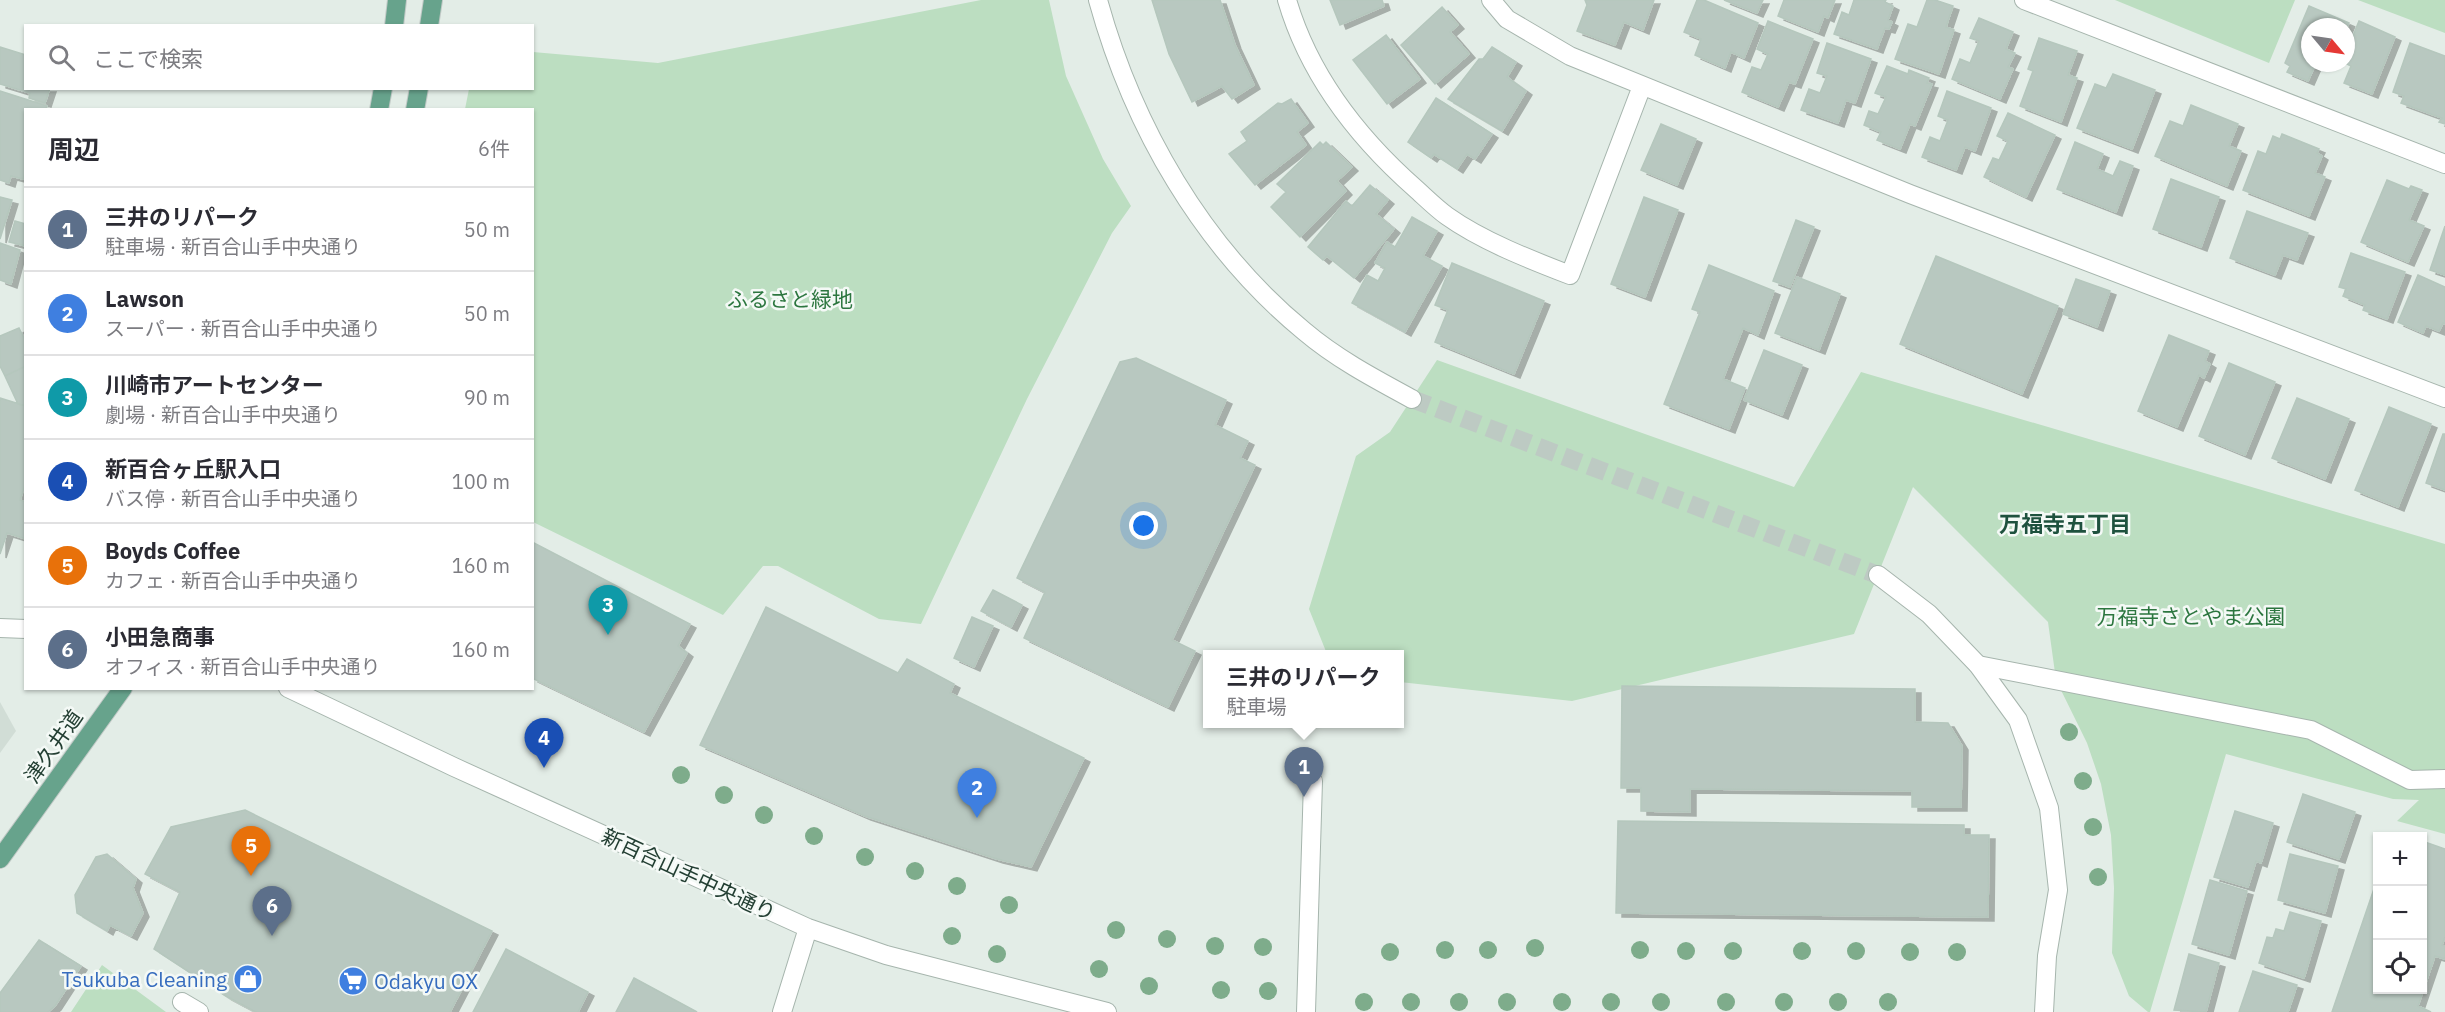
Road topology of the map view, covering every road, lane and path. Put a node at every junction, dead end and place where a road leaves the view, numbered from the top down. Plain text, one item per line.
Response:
1 (397, 0) edge
2 (433, 0) edge
3 (1098, 0) edge
4 (1287, 0) edge
5 (1491, 0) edge
6 (2024, 0) edge
7 (394, 24) edge
8 (429, 24) edge
9 (1642, 86) junction
10 (383, 90) edge
11 (419, 90) edge
12 (379, 108) edge
13 (415, 108) edge
14 (2445, 164) edge
15 (2445, 398) edge
16 (1412, 399) tunnel mouth
17 (1878, 575) tunnel mouth
18 (0, 628) edge
19 (24, 629) edge
20 (1978, 665) junction
21 (122, 690) edge
22 (292, 690) edge
23 (2445, 779) edge
24 (1312, 781) dead end
25 (0, 859) edge
26 (808, 928) junction
27 (182, 1002) dead end
28 (199, 1012) edge
29 (782, 1012) edge
30 (1107, 1012) edge
31 (1306, 1012) edge
32 (2044, 1012) edge

1 - 7 main road
2 - 8 main road
3 - 16 street
4 - 9 street
5 - 9 street
6 - 14 street
9 - 15 street
10 - 12 main road
11 - 13 main road
17 - 20 street
18 - 19 street
20 - 23 street
20 - 32 street
21 - 25 main road, 津久井道
22 - 26 street, 新百合山手中央通り
24 - 31 street
26 - 29 street
26 - 30 street, 新百合山手中央通り
27 - 28 street

